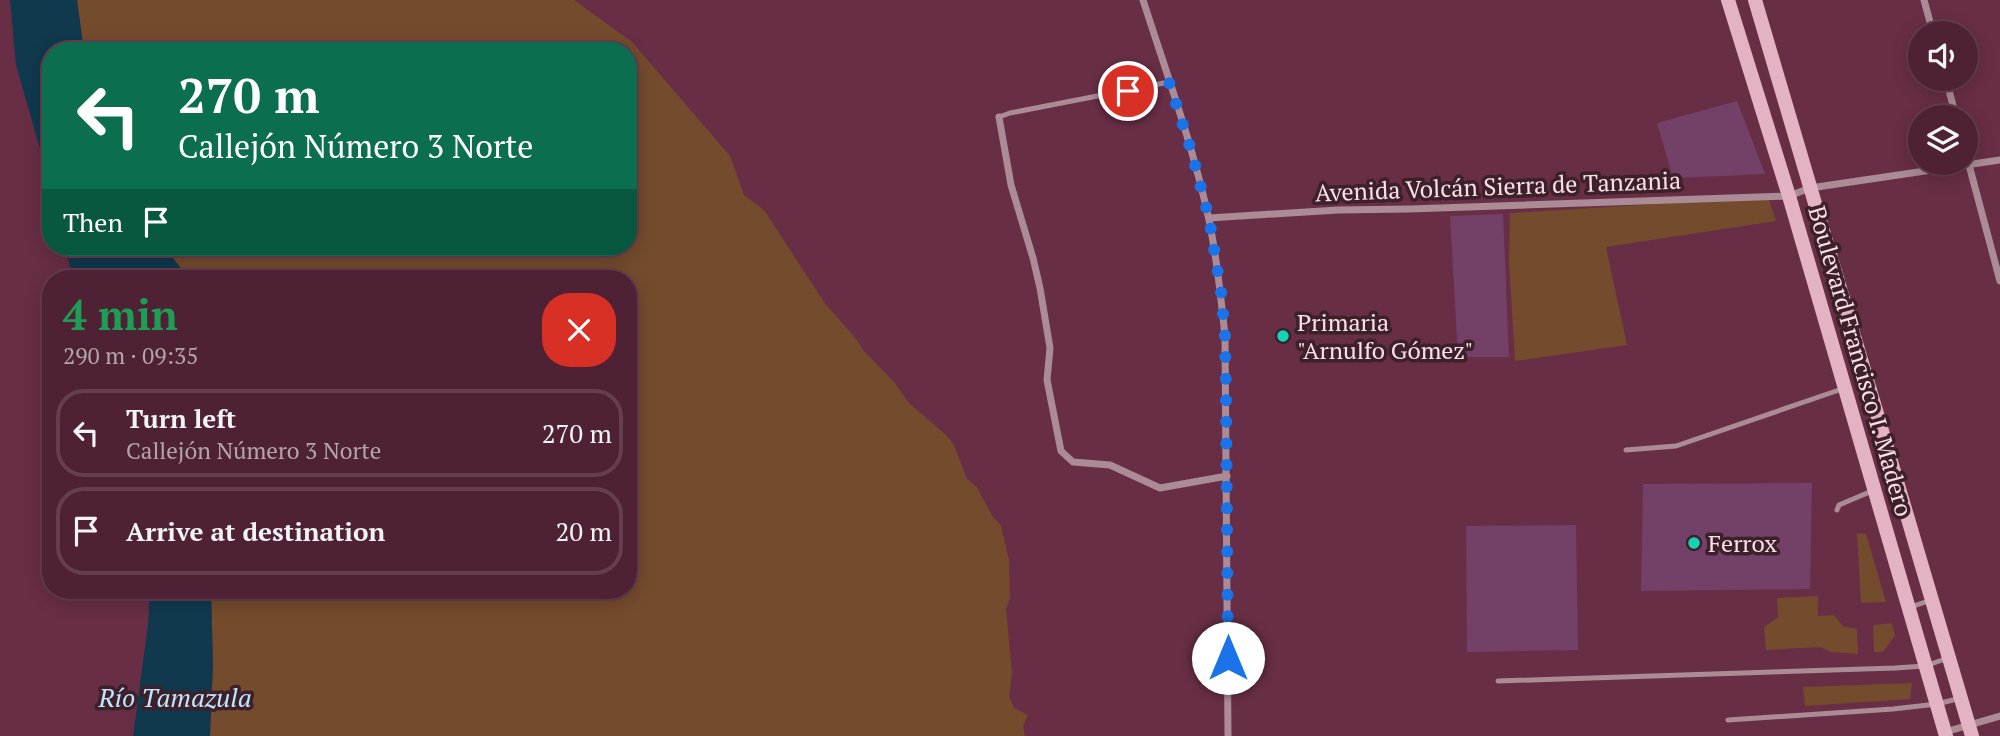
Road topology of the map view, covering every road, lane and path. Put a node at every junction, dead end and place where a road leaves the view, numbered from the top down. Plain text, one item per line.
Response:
1 (1143, 0) edge
2 (1728, 0) edge
3 (1755, 0) edge
4 (1924, 0) edge
5 (1930, 21) edge
6 (1169, 82) junction
7 (999, 117) joint
8 (2000, 160) edge
9 (1978, 163) edge
10 (1908, 173) edge
11 (1972, 175) edge
12 (1810, 188) junction
13 (1789, 196) junction
14 (1209, 218) junction
15 (2000, 281) edge
16 (1845, 388) junction
17 (1626, 450) dead end
18 (1227, 475) junction
19 (1875, 489) junction
20 (1837, 510) dead end
21 (1931, 600) junction
22 (1908, 608) junction
23 (1948, 658) junction
24 (1925, 666) junction
25 (1498, 681) dead end
26 (1961, 698) junction
27 (1937, 704) junction
28 (2000, 716) edge
29 (1728, 720) dead end
30 (1971, 731) edge
31 (1946, 734) edge
32 (1228, 736) edge

1 - 6 street
2 - 13 main road, Boulevard Francisco I. Madero
3 - 12 main road, Boulevard Francisco I. Madero
4 - 5 street
6 - 7 lane
6 - 14 street
7 - 18 street
8 - 9 street, Avenida Volcán Sierra de Tanzania
10 - 12 street, Avenida Volcán Sierra de Tanzania
11 - 15 street
12 - 13 street, Avenida Volcán Sierra de Tanzania
12 - 21 main road, Boulevard Francisco I. Madero
13 - 14 street, Avenida Volcán Sierra de Tanzania
13 - 16 main road, Boulevard Francisco I. Madero
14 - 18 street
16 - 17 lane
16 - 19 main road, Boulevard Francisco I. Madero
18 - 32 street
19 - 20 lane
19 - 22 main road, Boulevard Francisco I. Madero
21 - 22 lane
21 - 23 main road, Boulevard Francisco I. Madero
22 - 24 main road, Boulevard Francisco I. Madero
23 - 24 lane
23 - 26 main road, Boulevard Francisco I. Madero
24 - 25 lane
24 - 27 main road, Boulevard Francisco I. Madero
26 - 27 lane
26 - 30 main road, Boulevard Francisco I. Madero
27 - 29 lane
27 - 31 main road, Boulevard Francisco I. Madero
28 - 30 street
30 - 31 street

